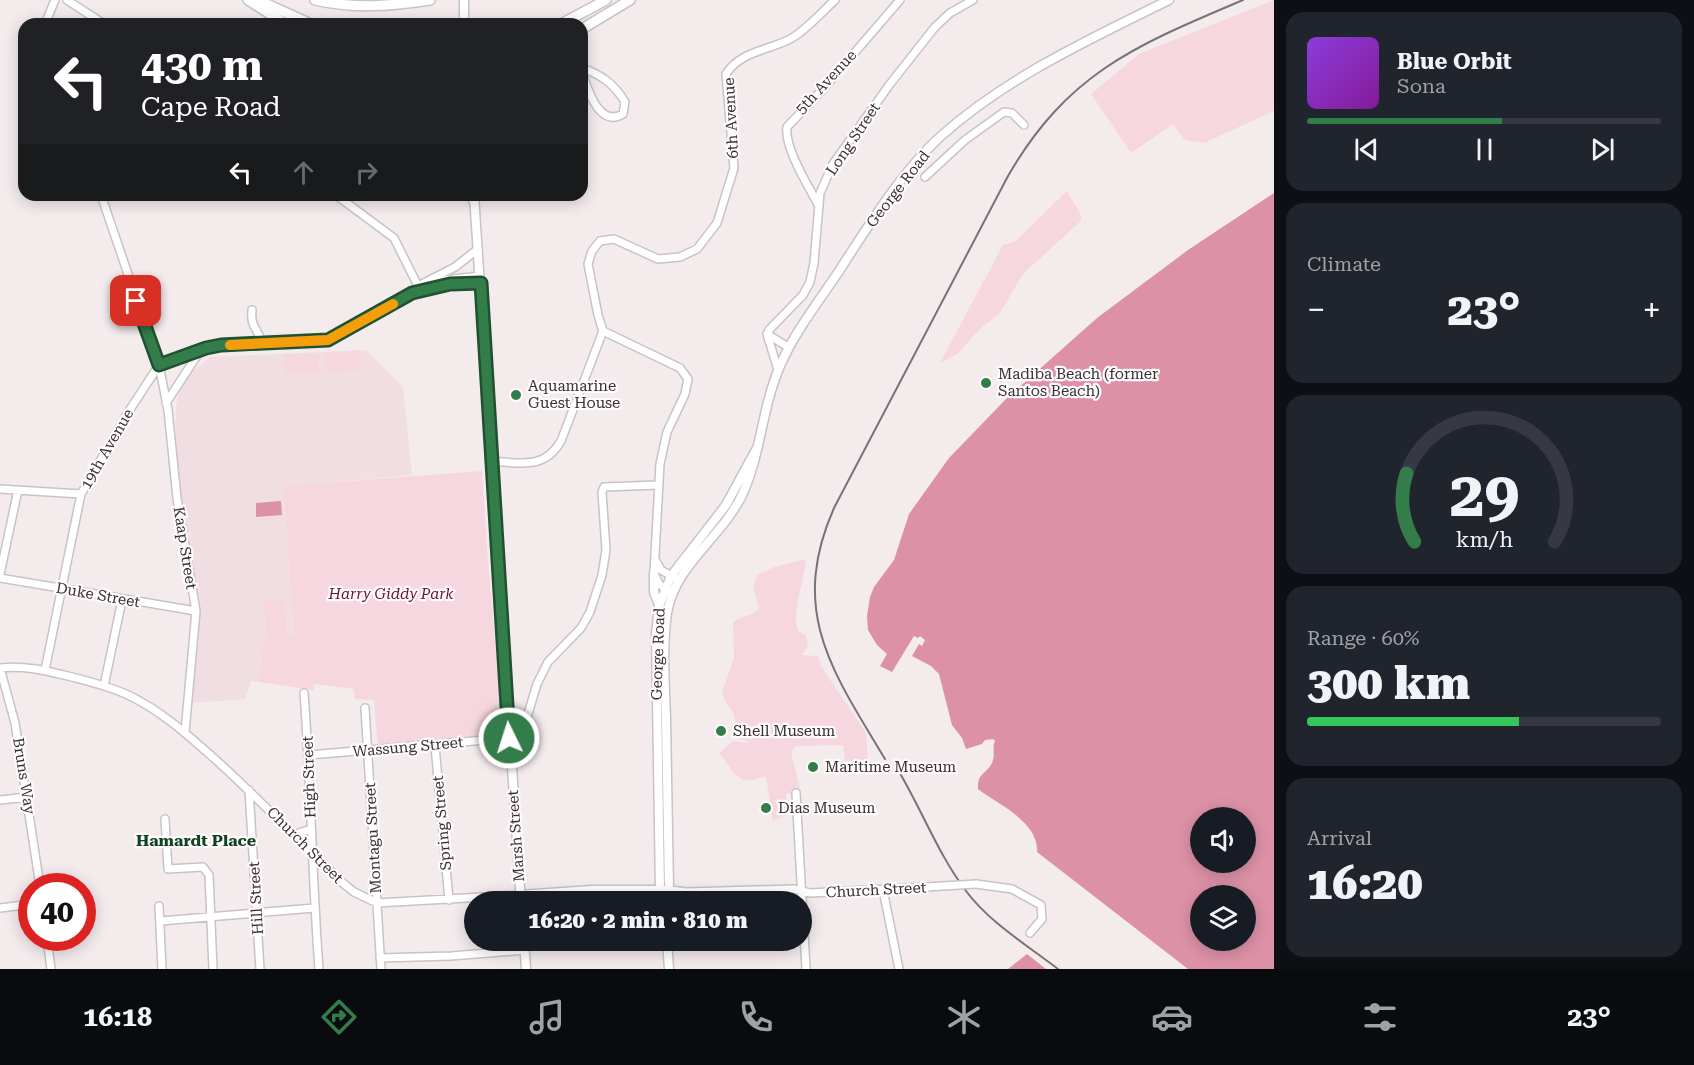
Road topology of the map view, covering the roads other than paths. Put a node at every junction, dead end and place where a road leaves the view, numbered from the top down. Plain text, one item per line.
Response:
1 (55, 0) edge
2 (68, 0) edge
3 (248, 0) edge
4 (259, 0) edge
5 (315, 0) edge
6 (430, 0) edge
7 (464, 0) edge
8 (606, 0) edge
9 (630, 0) edge
10 (835, 0) edge
11 (900, 0) edge
12 (973, 0) edge
13 (1168, 0) edge
14 (48, 18) edge
15 (95, 18) edge
16 (276, 18) edge
17 (298, 18) edge
18 (464, 18) edge
19 (572, 18) edge
20 (588, 25) edge
21 (588, 71) edge
22 (588, 89) edge
23 (1024, 125) dead end
24 (925, 177) dead end
25 (103, 201) edge
26 (344, 201) edge
27 (475, 201) edge
28 (819, 206) junction
29 (478, 249) junction
30 (480, 280) junction
31 (429, 281) junction
32 (420, 289) junction
33 (252, 310) dead end
34 (603, 331) junction
35 (767, 334) junction
36 (262, 344) junction
37 (788, 347) junction
38 (200, 351) junction
39 (159, 365) junction
40 (778, 370) junction
41 (166, 403) junction
42 (491, 461) junction
43 (657, 485) junction
44 (0, 489) edge
45 (18, 490) junction
46 (81, 494) junction
47 (655, 558) junction
48 (654, 573) junction
49 (0, 576) edge
50 (675, 578) junction
51 (62, 588) junction
52 (669, 591) junction
53 (122, 600) junction
54 (659, 606) junction
55 (196, 611) junction
56 (0, 668) edge
57 (45, 670) junction
58 (104, 686) junction
59 (304, 693) dead end
60 (364, 708) dead end
61 (185, 732) junction
62 (509, 738) junction
63 (435, 746) junction
64 (368, 751) junction
65 (309, 754) junction
66 (249, 790) junction
67 (796, 793) dead end
68 (28, 797) junction
69 (0, 800) edge
70 (165, 819) dead end
71 (311, 829) junction
72 (293, 835) junction
73 (312, 854) junction
74 (38, 873) edge
75 (665, 890) junction
76 (802, 890) junction
77 (883, 890) junction
78 (520, 891) edge
79 (583, 891) edge
80 (449, 900) junction
81 (464, 900) edge
82 (377, 903) junction
83 (18, 906) edge
84 (159, 906) dead end
85 (0, 908) edge
86 (314, 908) junction
87 (257, 913) junction
88 (211, 917) junction
89 (161, 921) junction
90 (1030, 933) dead end
91 (49, 951) edge
92 (485, 951) edge
93 (525, 951) edge
94 (668, 951) edge
95 (380, 958) junction
96 (51, 969) edge
97 (162, 969) edge
98 (213, 969) edge
99 (260, 969) edge
100 (319, 969) edge
101 (381, 969) edge
102 (526, 969) edge
103 (669, 969) edge
104 (806, 969) edge
105 (899, 969) edge

1 - 14 street
2 - 15 street
3 - 16 main road
4 - 17 main road
5 - 6 main road
7 - 18 street
8 - 19 main road
9 - 20 main road
10 - 34 street, 6th Avenue
11 - 28 street, 5th Avenue
12 - 28 street, Long Street
13 - 37 street, George Road
21 - 22 street
23 - 24 street
25 - 39 street, Kaap Street
26 - 32 street
27 - 29 street, Marsh Street
28 - 35 street, Long Street
29 - 30 street, Marsh Street
29 - 31 street
30 - 31 street
30 - 32 street
30 - 42 street, Marsh Street
31 - 32 street
32 - 36 street
33 - 36 street
34 - 42 street
34 - 43 street
35 - 37 street
35 - 40 street
36 - 38 street
37 - 40 street, George Road
38 - 39 street
38 - 41 street
39 - 41 street, Kaap Street
39 - 46 street, 19th Avenue
40 - 50 street, George Road
41 - 55 street, Kaap Street
42 - 62 street, Marsh Street
43 - 47 street
43 - 62 street
44 - 45 street, 19th Avenue
45 - 46 street, 19th Avenue
45 - 49 street
46 - 51 street
47 - 48 street
47 - 50 street
48 - 52 street
48 - 54 street
49 - 51 street, Duke Street
50 - 52 street, George Road
51 - 53 street, Duke Street
51 - 57 street
52 - 54 street, George Road
52 - 75 street, George Road
53 - 55 street, Duke Street
53 - 58 street
54 - 75 street, George Road
55 - 61 street, Kaap Street
56 - 57 street, Church Street
56 - 68 street, Bruns Way
57 - 58 street, Church Street
58 - 61 street, Church Street
59 - 65 street, High Street
60 - 64 street, Montagu Street
61 - 66 street, Church Street
62 - 63 street, Wassung Street
62 - 78 street, Marsh Street
63 - 64 street, Wassung Street
63 - 80 street, Spring Street
64 - 65 street, Wassung Street
64 - 82 street, Montagu Street
65 - 71 street, High Street
66 - 72 street, Church Street
66 - 87 street, Hill Street
67 - 76 street
68 - 69 street
68 - 74 street, Bruns Way
70 - 88 street
71 - 72 street
71 - 73 street, High Street
72 - 73 street, Church Street
73 - 82 street, Church Street
73 - 86 street, High Street
75 - 76 street, Church Street
75 - 79 street, Church Street
76 - 77 street, Church Street
76 - 104 street
77 - 90 street, Church Street, bridge
77 - 105 street
80 - 81 street, Church Street
80 - 82 street, Church Street
82 - 95 street, Montagu Street
83 - 85 street
84 - 89 street
86 - 87 street
86 - 100 street, High Street
87 - 88 street
87 - 99 street, Hill Street
88 - 89 street
88 - 98 street
89 - 97 street
91 - 96 street
92 - 95 street
93 - 102 street
94 - 103 street
95 - 101 street, Montagu Street

